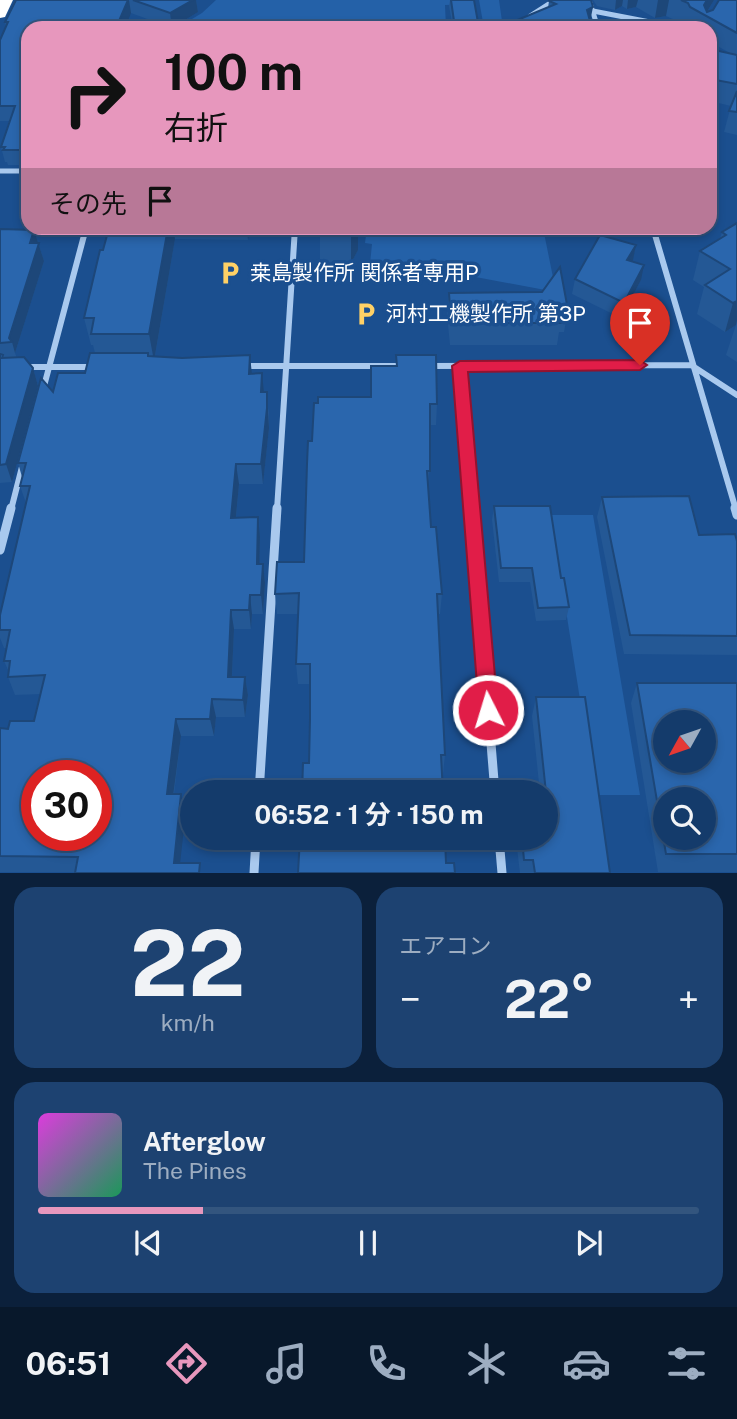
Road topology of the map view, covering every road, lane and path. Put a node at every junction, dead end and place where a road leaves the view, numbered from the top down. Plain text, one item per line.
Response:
1 (6, 0) edge
2 (555, 0) edge
3 (589, 0) edge
4 (593, 11) junction
5 (0, 14) edge
6 (523, 21) edge
7 (596, 21) edge
8 (645, 21) edge
9 (0, 171) edge
10 (21, 171) edge
11 (84, 235) edge
12 (294, 235) edge
13 (655, 235) edge
14 (691, 365) junction
15 (230, 366) edge
16 (285, 366) junction
17 (406, 366) edge
18 (419, 366) edge
19 (460, 366) junction
20 (12, 367) edge
21 (49, 367) junction
22 (105, 367) edge
23 (42, 394) edge
24 (737, 396) edge
25 (24, 459) edge
26 (737, 515) edge
27 (0, 550) edge
28 (260, 780) edge
29 (494, 780) edge
30 (255, 850) edge
31 (500, 850) edge
32 (254, 873) edge
33 (502, 873) edge

1 - 5 highway
2 - 6 street
3 - 4 street
4 - 7 street
4 - 8 street
9 - 10 street
11 - 21 street
12 - 16 street
13 - 14 street
14 - 19 street
14 - 24 street
14 - 26 street
15 - 16 street
16 - 17 street
16 - 28 street
18 - 19 street
19 - 29 street
20 - 21 street
21 - 22 street
21 - 23 street
25 - 27 street
30 - 32 street
31 - 33 street

